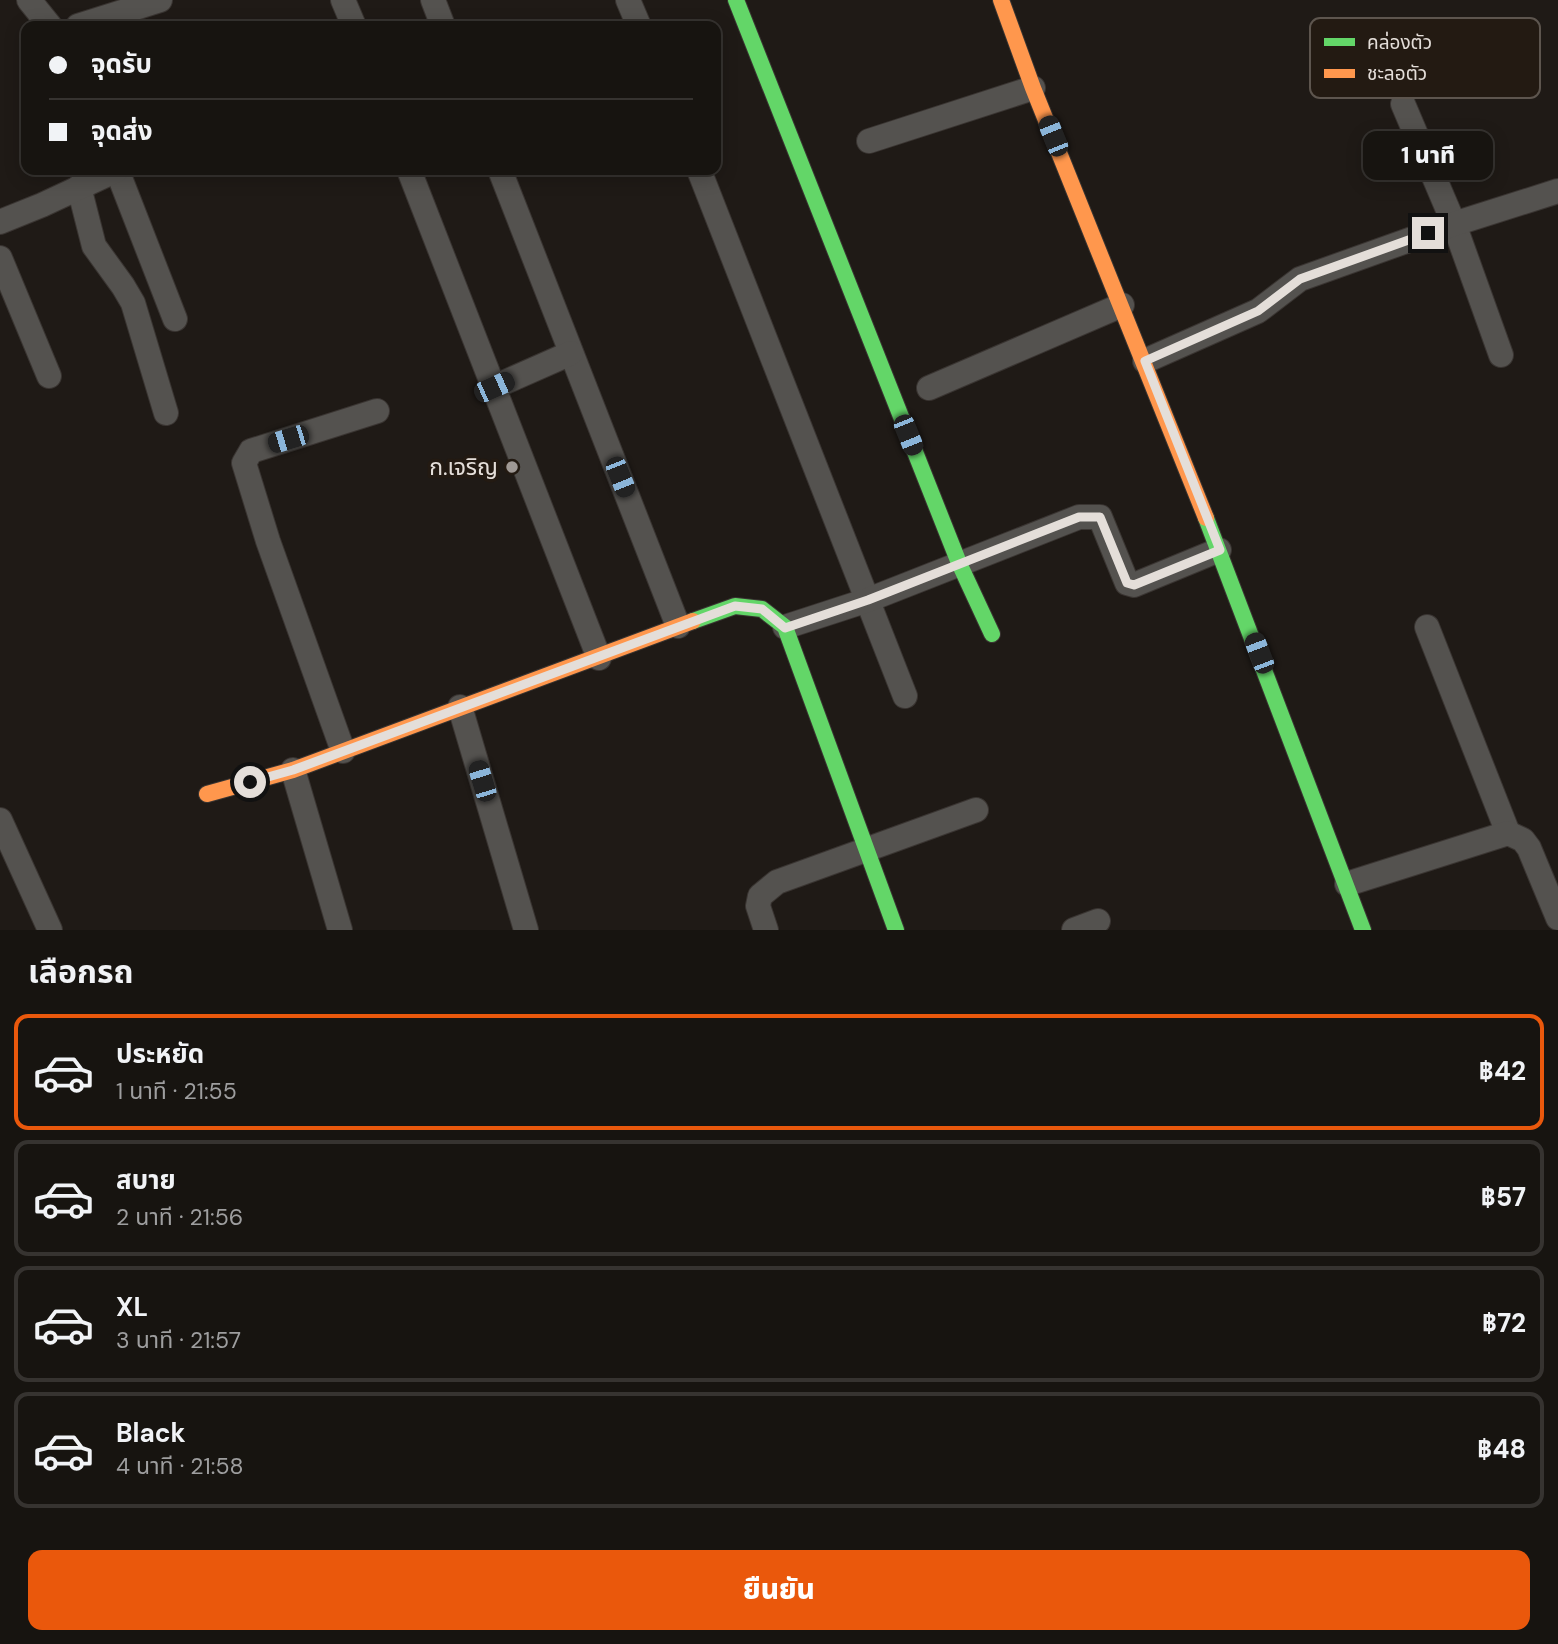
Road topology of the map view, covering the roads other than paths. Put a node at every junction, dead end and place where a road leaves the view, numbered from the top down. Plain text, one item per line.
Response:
1 (29, 0) edge
2 (160, 0) edge
3 (344, 0) edge
4 (433, 0) edge
5 (628, 0) edge
6 (736, 0) edge
7 (1001, 0) edge
8 (46, 21) edge
9 (94, 21) edge
10 (352, 21) edge
11 (441, 21) edge
12 (637, 21) edge
13 (1033, 88) junction
14 (1404, 104) dead end
15 (869, 141) dead end
16 (105, 175) edge
17 (113, 175) edge
18 (412, 175) edge
19 (501, 175) edge
20 (701, 175) edge
21 (79, 187) junction
22 (1558, 191) edge
23 (0, 222) edge
24 (1454, 224) junction
25 (0, 258) edge
26 (1122, 305) junction
27 (175, 318) dead end
28 (571, 352) junction
29 (1501, 355) dead end
30 (1145, 361) junction
31 (49, 376) dead end
32 (494, 387) junction
33 (929, 388) dead end
34 (377, 411) dead end
35 (166, 413) dead end
36 (1220, 550) junction
37 (959, 564) junction
38 (868, 600) junction
39 (678, 626) junction
40 (1427, 627) dead end
41 (785, 628) junction
42 (992, 634) dead end
43 (599, 658) junction
44 (905, 696) dead end
45 (460, 707) junction
46 (343, 751) junction
47 (293, 770) junction
48 (206, 794) dead end
49 (976, 810) dead end
50 (2, 831) edge
51 (1508, 833) junction
52 (866, 849) junction
53 (1347, 884) junction
54 (1558, 918) edge
55 (1098, 921) dead end
56 (50, 930) edge
57 (340, 930) edge
58 (526, 930) edge
59 (766, 930) edge
60 (896, 930) edge
61 (1074, 930) edge
62 (1363, 930) edge

1 - 8 street
2 - 9 street
3 - 10 street
4 - 11 street
5 - 12 street
6 - 37 street
7 - 13 street
13 - 15 street
13 - 26 street
14 - 24 street
16 - 21 street
17 - 27 street
18 - 32 street
19 - 28 street
20 - 38 street
21 - 23 street
21 - 35 street
22 - 24 street
24 - 29 street
24 - 30 street
25 - 31 street
26 - 30 street
26 - 33 street
28 - 32 street
28 - 39 street
30 - 36 street
32 - 43 street
34 - 46 street
36 - 37 street
36 - 53 street
37 - 38 street
37 - 42 street
38 - 41 street
38 - 44 street
39 - 41 street
39 - 43 street
40 - 51 street
41 - 52 street
43 - 45 street
45 - 46 street
45 - 58 street
46 - 47 street
47 - 48 street
47 - 57 street
49 - 52 street
50 - 56 street
51 - 53 street
51 - 54 street
52 - 59 street
52 - 60 street
53 - 62 street
55 - 61 street

